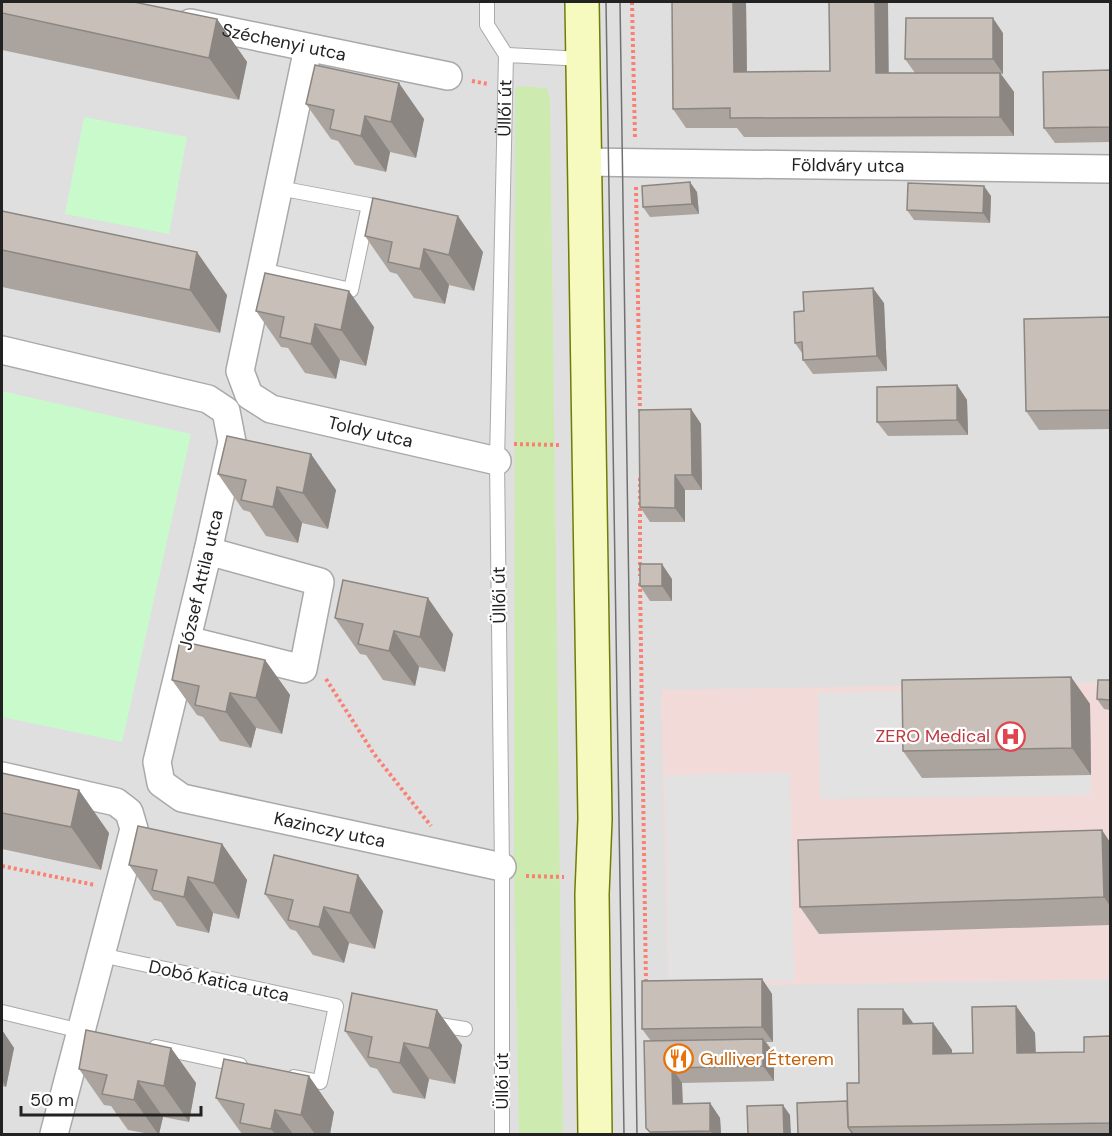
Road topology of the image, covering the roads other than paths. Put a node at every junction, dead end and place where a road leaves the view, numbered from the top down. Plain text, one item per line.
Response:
1 (487, 2) edge
2 (582, 2) edge
3 (168, 19) edge
4 (308, 48) junction
5 (506, 55) junction
6 (582, 59) junction
7 (448, 76) road end
8 (584, 162) junction
9 (1110, 169) edge
10 (279, 188) junction
11 (262, 270) junction
12 (2, 350) edge
13 (497, 452) junction
14 (208, 551) junction
15 (187, 640) junction
16 (2, 776) edge
17 (161, 783) joint
18 (502, 872) junction
19 (101, 955) junction
20 (2, 1012) edge
21 (418, 1021) edge
22 (465, 1029) dead end
23 (92, 1033) junction
24 (138, 1043) edge
25 (252, 1068) edge
26 (275, 1073) edge
27 (54, 1134) edge
28 (502, 1134) edge
29 (595, 1134) edge

1 - 5 lane, Üllői út
2 - 6 main road
3 - 4 street, Széchenyi utca
4 - 7 street, Széchenyi utca
4 - 10 street
5 - 6 lane, Üllői út
5 - 13 lane, Üllői út
6 - 8 main road
8 - 9 street, Földváry utca
8 - 29 main road
10 - 11 street
10 - 11 lane
11 - 13 street, Toldy utca
12 - 14 street, József Attila utca
13 - 18 lane, Üllői út
14 - 15 street, József Attila utca
14 - 15 street
15 - 17 street, József Attila utca
16 - 19 street
17 - 18 street, Kazinczy utca
18 - 28 lane, Üllői út
19 - 23 street
19 - 26 lane, Dobó Katica utca
20 - 23 lane
21 - 22 lane
23 - 27 street
24 - 25 lane

